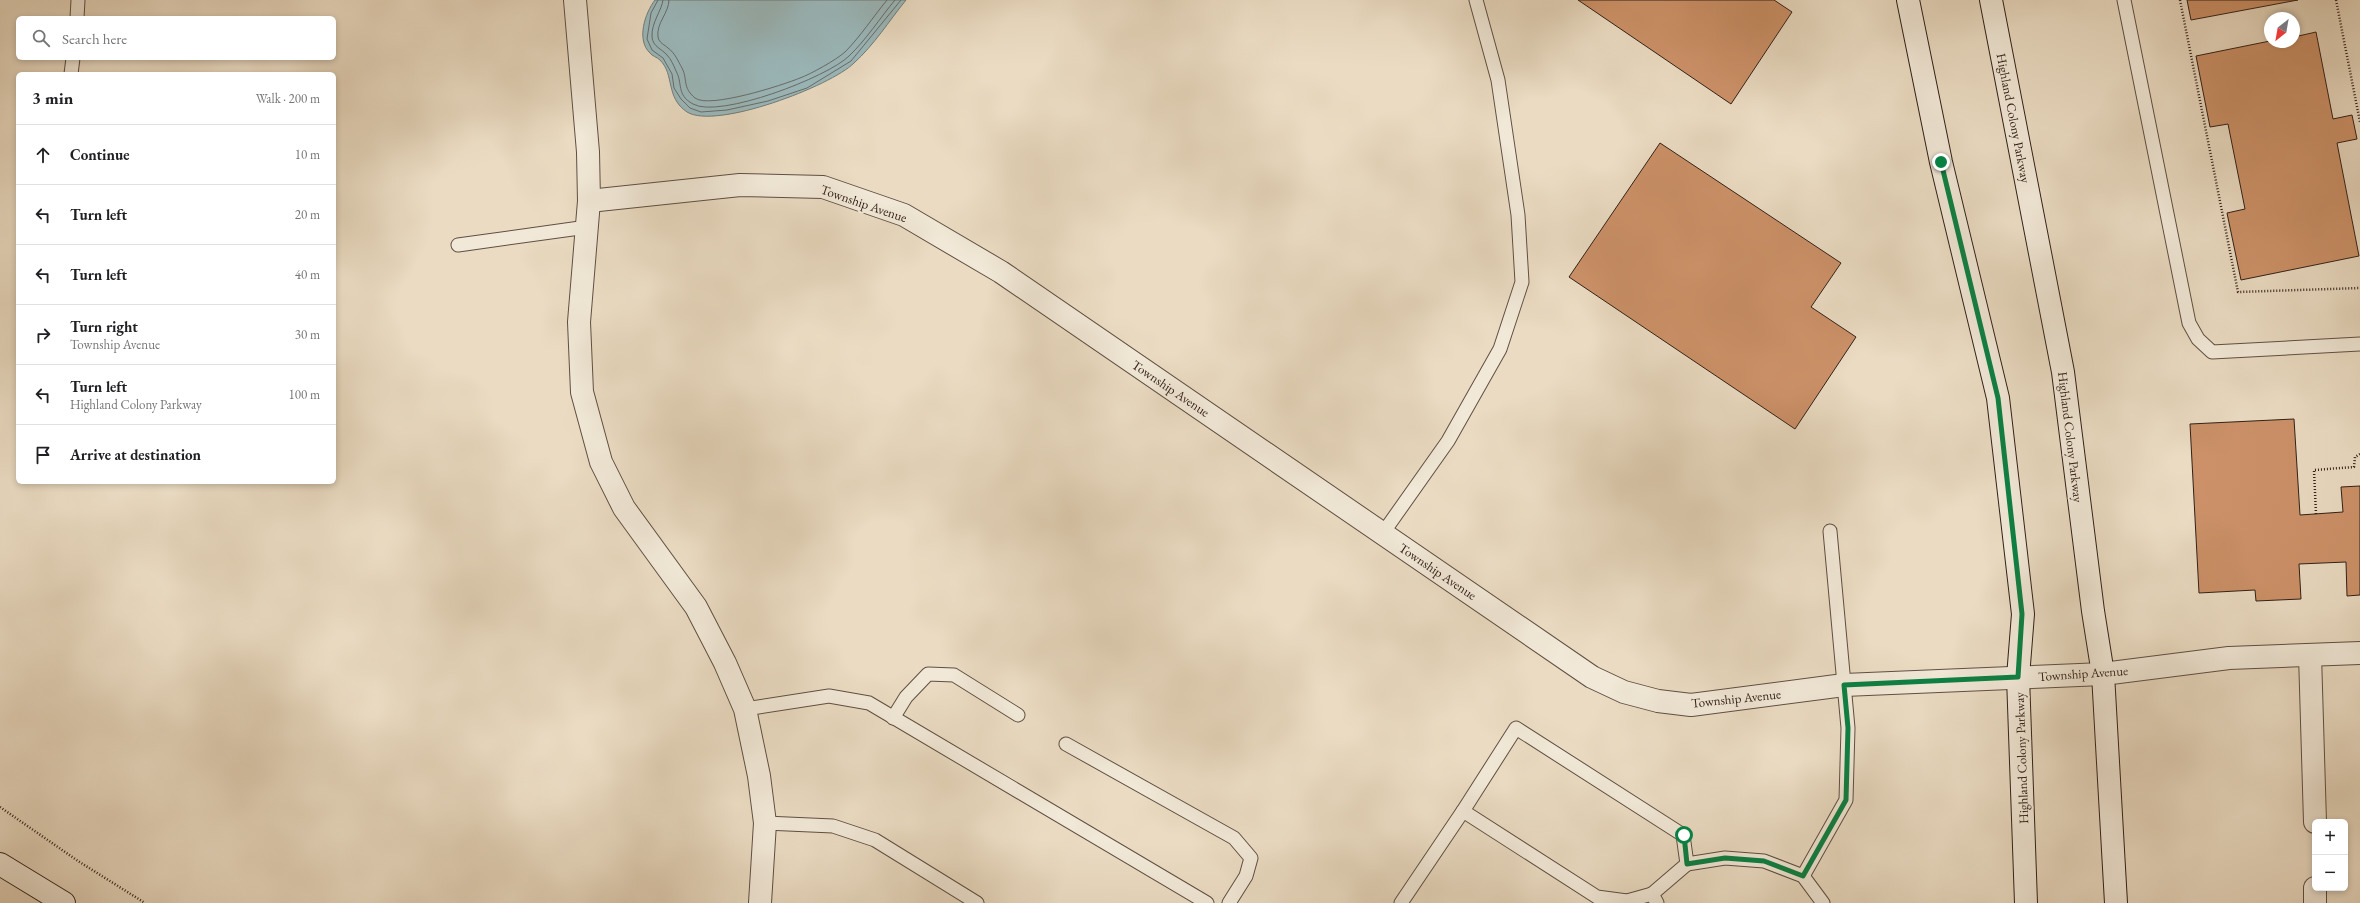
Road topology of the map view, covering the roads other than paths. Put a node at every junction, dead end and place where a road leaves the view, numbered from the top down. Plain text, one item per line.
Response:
1 (78, 0) edge
2 (575, 0) edge
3 (1476, 0) edge
4 (1908, 0) edge
5 (1991, 0) edge
6 (2124, 0) edge
7 (76, 16) edge
8 (73, 60) edge
9 (71, 72) edge
10 (589, 201) junction
11 (587, 228) junction
12 (458, 245) dead end
13 (2360, 344) edge
14 (1830, 531) dead end
15 (1383, 533) junction
16 (2360, 654) edge
17 (2310, 655) junction
18 (2103, 674) junction
19 (2018, 677) junction
20 (1844, 685) junction
21 (745, 709) junction
22 (1018, 714) dead end
23 (893, 718) junction
24 (1066, 744) dead end
25 (1463, 811) junction
26 (2316, 819) edge
27 (765, 823) junction
28 (0, 864) edge
29 (1687, 864) junction
30 (1803, 876) junction
31 (2315, 891) edge
32 (1655, 899) edge
33 (64, 903) edge
34 (760, 903) edge
35 (977, 903) edge
36 (1207, 903) edge
37 (1229, 903) edge
38 (1401, 903) edge
39 (1823, 903) edge
40 (2026, 903) edge
41 (2116, 903) edge
42 (2315, 903) edge

1 - 7 lane
2 - 10 street
3 - 15 lane
4 - 19 street, Highland Colony Parkway
5 - 18 street, Highland Colony Parkway
6 - 13 lane
8 - 9 lane
10 - 11 street
10 - 15 street, Township Avenue
11 - 12 lane
11 - 21 street
14 - 20 lane
15 - 20 street, Township Avenue
16 - 17 street, Township Avenue
17 - 18 street, Township Avenue
17 - 26 street
18 - 19 street, Township Avenue
18 - 41 street, Highland Colony Parkway
19 - 20 street, Township Avenue
19 - 40 street, Highland Colony Parkway
20 - 30 lane
21 - 23 lane
21 - 27 street
22 - 23 lane
23 - 36 lane
24 - 37 lane
25 - 29 lane
25 - 32 lane
25 - 38 lane
27 - 34 street
27 - 35 lane
28 - 33 street
29 - 30 lane
29 - 32 lane
30 - 39 lane
31 - 42 street

